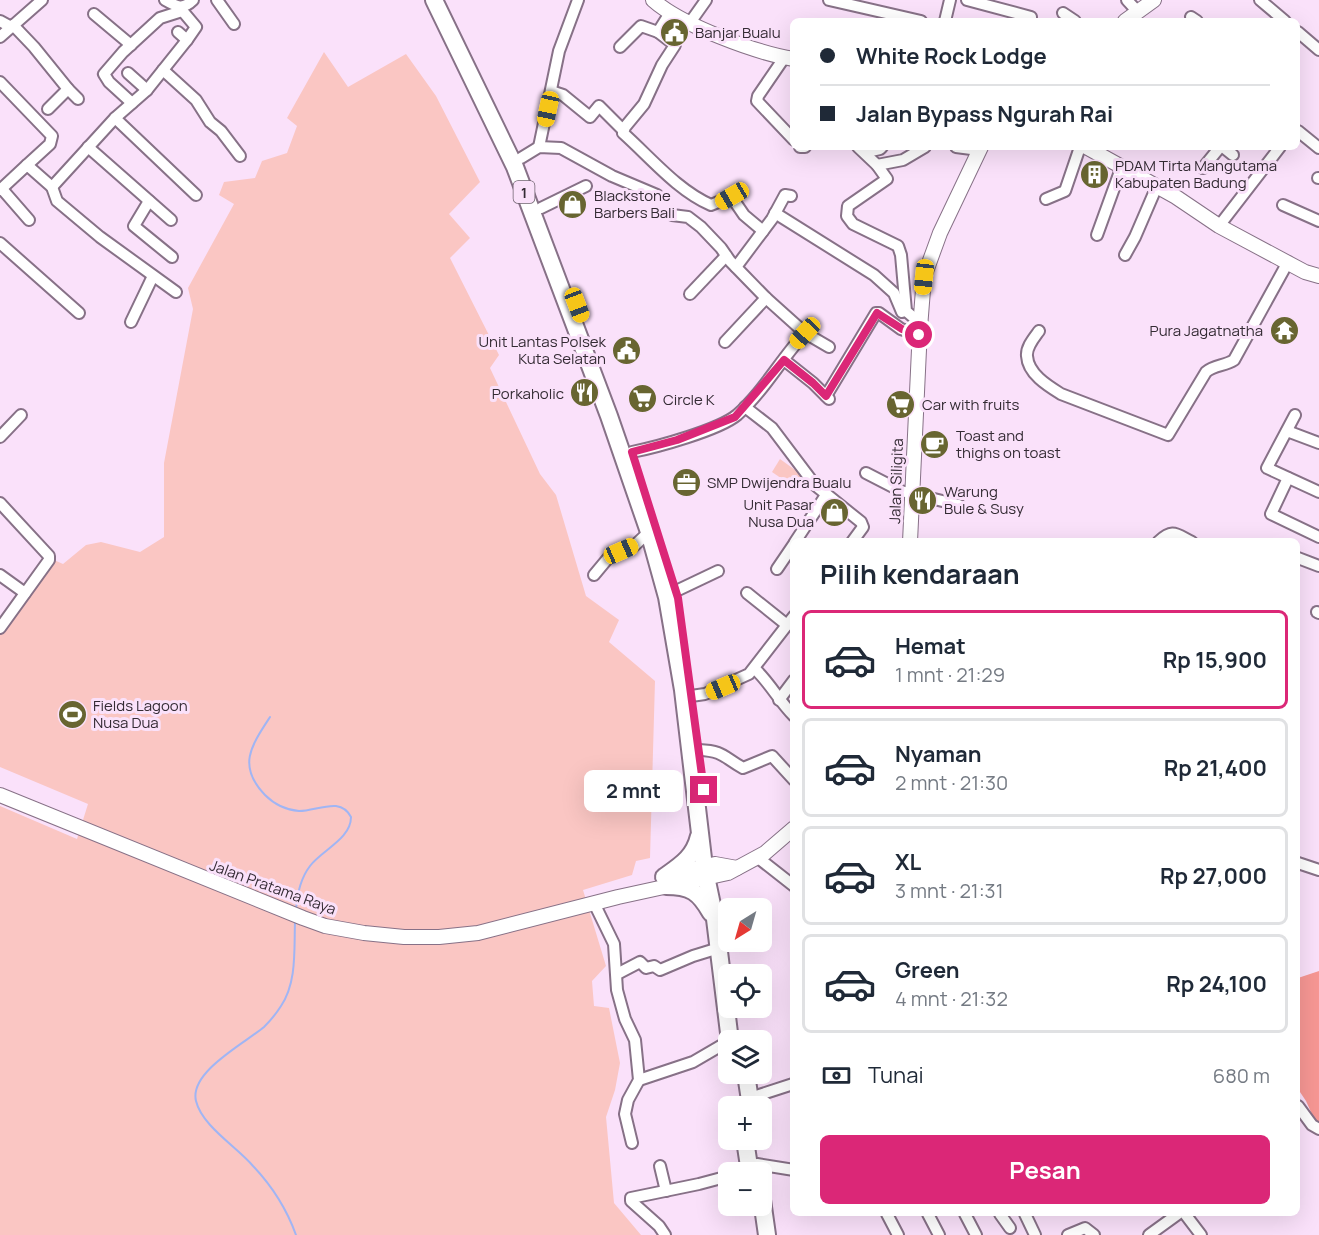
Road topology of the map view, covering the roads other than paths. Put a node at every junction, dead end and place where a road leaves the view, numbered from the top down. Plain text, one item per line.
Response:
1 (42, 0) edge
2 (165, 0) edge
3 (193, 0) edge
4 (217, 0) edge
5 (434, 0) edge
6 (446, 0) edge
7 (578, 0) edge
8 (653, 0) edge
9 (706, 0) edge
10 (826, 0) edge
11 (950, 0) edge
12 (967, 0) edge
13 (1127, 0) edge
14 (1154, 0) edge
15 (1260, 0) edge
16 (858, 3) edge
17 (181, 9) junction
18 (670, 13) junction
19 (1063, 13) dead end
20 (94, 14) dead end
21 (1031, 17) dead end
22 (910, 18) edge
23 (946, 18) edge
24 (1070, 18) edge
25 (1132, 18) edge
26 (1281, 18) edge
27 (0, 21) edge
28 (234, 24) dead end
29 (689, 24) junction
30 (12, 26) junction
31 (178, 32) dead end
32 (657, 32) junction
33 (1300, 34) edge
34 (0, 37) edge
35 (187, 40) junction
36 (130, 45) junction
37 (620, 47) dead end
38 (1319, 50) edge
39 (789, 59) edge
40 (163, 70) junction
41 (474, 72) junction
42 (128, 73) dead end
43 (0, 82) edge
44 (68, 89) junction
45 (147, 90) junction
46 (551, 91) junction
47 (10, 93) junction
48 (78, 99) dead end
49 (0, 101) edge
50 (132, 103) junction
51 (48, 109) dead end
52 (115, 118) junction
53 (623, 130) junction
54 (1300, 133) edge
55 (790, 136) edge
56 (88, 147) junction
57 (540, 147) junction
58 (1319, 148) edge
59 (861, 150) edge
60 (920, 150) edge
61 (980, 150) edge
62 (1079, 150) edge
63 (1092, 150) edge
64 (1219, 150) edge
65 (1226, 150) edge
66 (1278, 150) edge
67 (1233, 155) dead end
68 (240, 156) dead end
69 (521, 158) junction
70 (27, 165) junction
71 (877, 165) junction
72 (1122, 165) junction
73 (1203, 168) dead end
74 (586, 186) dead end
75 (1157, 186) junction
76 (52, 187) junction
77 (1, 190) edge
78 (196, 195) dead end
79 (657, 195) dead end
80 (791, 196) dead end
81 (1046, 199) dead end
82 (149, 201) junction
83 (1283, 205) dead end
84 (541, 208) junction
85 (775, 213) junction
86 (672, 215) dead end
87 (29, 220) dead end
88 (171, 220) dead end
89 (1319, 221) edge
90 (1219, 226) junction
91 (763, 231) junction
92 (1096, 234) dead end
93 (0, 243) edge
94 (1125, 255) dead end
95 (726, 256) junction
96 (172, 257) dead end
97 (1288, 262) junction
98 (736, 267) junction
99 (153, 276) junction
100 (1319, 276) edge
101 (176, 292) dead end
102 (690, 294) dead end
103 (766, 298) junction
104 (79, 314) dead end
105 (131, 322) dead end
106 (920, 329) junction
107 (1039, 331) dead end
108 (805, 333) junction
109 (725, 342) dead end
110 (830, 347) dead end
111 (784, 360) junction
112 (745, 407) junction
113 (21, 415) dead end
114 (1295, 415) dead end
115 (1287, 431) junction
116 (0, 437) edge
117 (1319, 443) edge
118 (632, 452) junction
119 (866, 473) dead end
120 (1288, 478) junction
121 (1319, 492) edge
122 (912, 493) junction
123 (826, 495) junction
124 (0, 503) edge
125 (959, 505) dead end
126 (649, 532) junction
127 (1319, 537) edge
128 (797, 538) edge
129 (855, 538) edge
130 (911, 538) edge
131 (1162, 538) edge
132 (1184, 538) edge
133 (790, 549) edge
134 (1300, 559) edge
135 (1319, 566) edge
136 (777, 569) dead end
137 (718, 572) dead end
138 (0, 575) edge
139 (594, 575) dead end
140 (676, 591) junction
141 (747, 593) dead end
142 (24, 594) junction
143 (790, 621) edge
144 (1, 625) edge
145 (755, 669) junction
146 (790, 685) edge
147 (691, 696) junction
148 (779, 700) junction
149 (790, 712) edge
150 (699, 750) junction
151 (790, 776) edge
152 (0, 795) edge
153 (790, 831) edge
154 (700, 833) junction
155 (758, 857) junction
156 (1300, 864) edge
157 (1319, 870) edge
158 (710, 871) junction
159 (665, 881) junction
160 (790, 883) edge
161 (584, 906) junction
162 (715, 919) junction
163 (718, 948) joint
164 (719, 952) edge
165 (728, 964) edge
166 (617, 974) junction
167 (729, 1030) edge
168 (718, 1048) edge
169 (639, 1080) junction
170 (790, 1085) edge
171 (765, 1096) edge
172 (1300, 1110) edge
173 (1319, 1129) edge
174 (632, 1143) dead end
175 (660, 1166) dead end
176 (772, 1170) edge
177 (790, 1170) edge
178 (718, 1179) edge
179 (666, 1191) junction
180 (755, 1216) edge
181 (764, 1216) edge
182 (888, 1216) edge
183 (929, 1216) edge
184 (966, 1216) edge
185 (1001, 1216) edge
186 (1026, 1216) edge
187 (1176, 1216) edge
188 (1187, 1216) edge
189 (1010, 1228) dead end
190 (972, 1234) edge
191 (1154, 1234) edge
192 (665, 1235) edge
193 (758, 1235) edge
194 (767, 1235) edge
195 (898, 1235) edge
196 (939, 1235) edge
197 (1035, 1235) edge
198 (1068, 1235) edge
199 (1094, 1235) edge
200 (1201, 1235) edge

1 - 30 street
2 - 17 street
3 - 17 street
4 - 28 street
5 - 41 highway, 1
6 - 41 highway, 1
7 - 46 street
8 - 18 main road
9 - 29 street
10 - 16 street
11 - 23 street
12 - 21 street
13 - 25 street
14 - 25 main road
15 - 26 street
16 - 22 street
17 - 35 street
17 - 36 street
18 - 29 main road
18 - 32 street
19 - 24 street
20 - 36 street
27 - 30 street
29 - 39 main road
30 - 34 street
30 - 44 street
31 - 35 street
32 - 37 street
32 - 53 street
33 - 38 street
35 - 40 street
36 - 50 street
39 - 55 street
40 - 45 street
40 - 68 street
41 - 69 highway, 1
41 - 126 highway, 1
42 - 45 street
43 - 47 street
44 - 48 street
44 - 51 street
45 - 50 street
46 - 53 street
46 - 57 street
47 - 49 street
47 - 70 street
50 - 52 street
52 - 56 street
52 - 78 street
53 - 91 street
54 - 58 street
56 - 76 street
56 - 82 street
57 - 69 street
57 - 79 street
59 - 71 street
60 - 71 street
61 - 106 main road, Jalan Siligita
62 - 81 street
63 - 72 main road
64 - 73 street
65 - 67 street
66 - 90 street
69 - 84 highway, 1
70 - 76 street
70 - 77 street
71 - 106 street
72 - 75 main road
72 - 92 street
74 - 84 street
75 - 90 main road
75 - 94 street
76 - 99 street
77 - 87 street
80 - 85 street
82 - 88 street
82 - 96 street
83 - 89 street
84 - 118 highway, 1
85 - 91 street
85 - 106 street
86 - 95 street
90 - 97 main road
91 - 98 street
93 - 104 street
95 - 98 street
95 - 102 street
97 - 100 main road
97 - 107 street
98 - 103 street
99 - 101 street
99 - 105 street
103 - 108 street
103 - 109 street
106 - 111 street
106 - 122 main road, Jalan Siligita
108 - 110 street
108 - 111 street
111 - 112 street
112 - 118 street
112 - 123 street
113 - 116 street
114 - 115 street
115 - 117 street
115 - 120 street
118 - 140 highway, 1
119 - 122 street
120 - 121 street
120 - 127 street
122 - 125 street
122 - 130 main road, Jalan Siligita
123 - 128 street
123 - 129 street
124 - 142 street
126 - 139 street
126 - 154 highway, 1
131 - 132 street
133 - 136 street
134 - 135 street
137 - 140 street
138 - 142 street
140 - 147 highway, 1
141 - 143 street
142 - 144 street
143 - 145 street
145 - 147 street
145 - 148 street
146 - 148 street
147 - 150 highway, 1
148 - 149 street
150 - 151 street
150 - 158 highway, 1
152 - 161 main road, Jalan Pratama Raya
153 - 155 main road
154 - 158 highway, 1
154 - 159 highway
155 - 158 main road
155 - 160 street
156 - 157 street
158 - 159 main road, Jalan Pratama Raya
158 - 162 highway, 1
158 - 165 highway, 1
159 - 161 main road, Jalan Pratama Raya
159 - 162 highway
161 - 166 street
162 - 163 highway, 1
163 - 166 street
164 - 167 highway, 1
166 - 169 street
168 - 169 street
169 - 174 street
170 - 171 street
172 - 173 street
175 - 179 street
176 - 177 street
178 - 179 street
179 - 192 street
180 - 193 highway
181 - 194 highway
182 - 195 street
183 - 196 street
184 - 190 street
185 - 189 street
186 - 197 street
187 - 191 street
188 - 200 street
198 - 199 street

